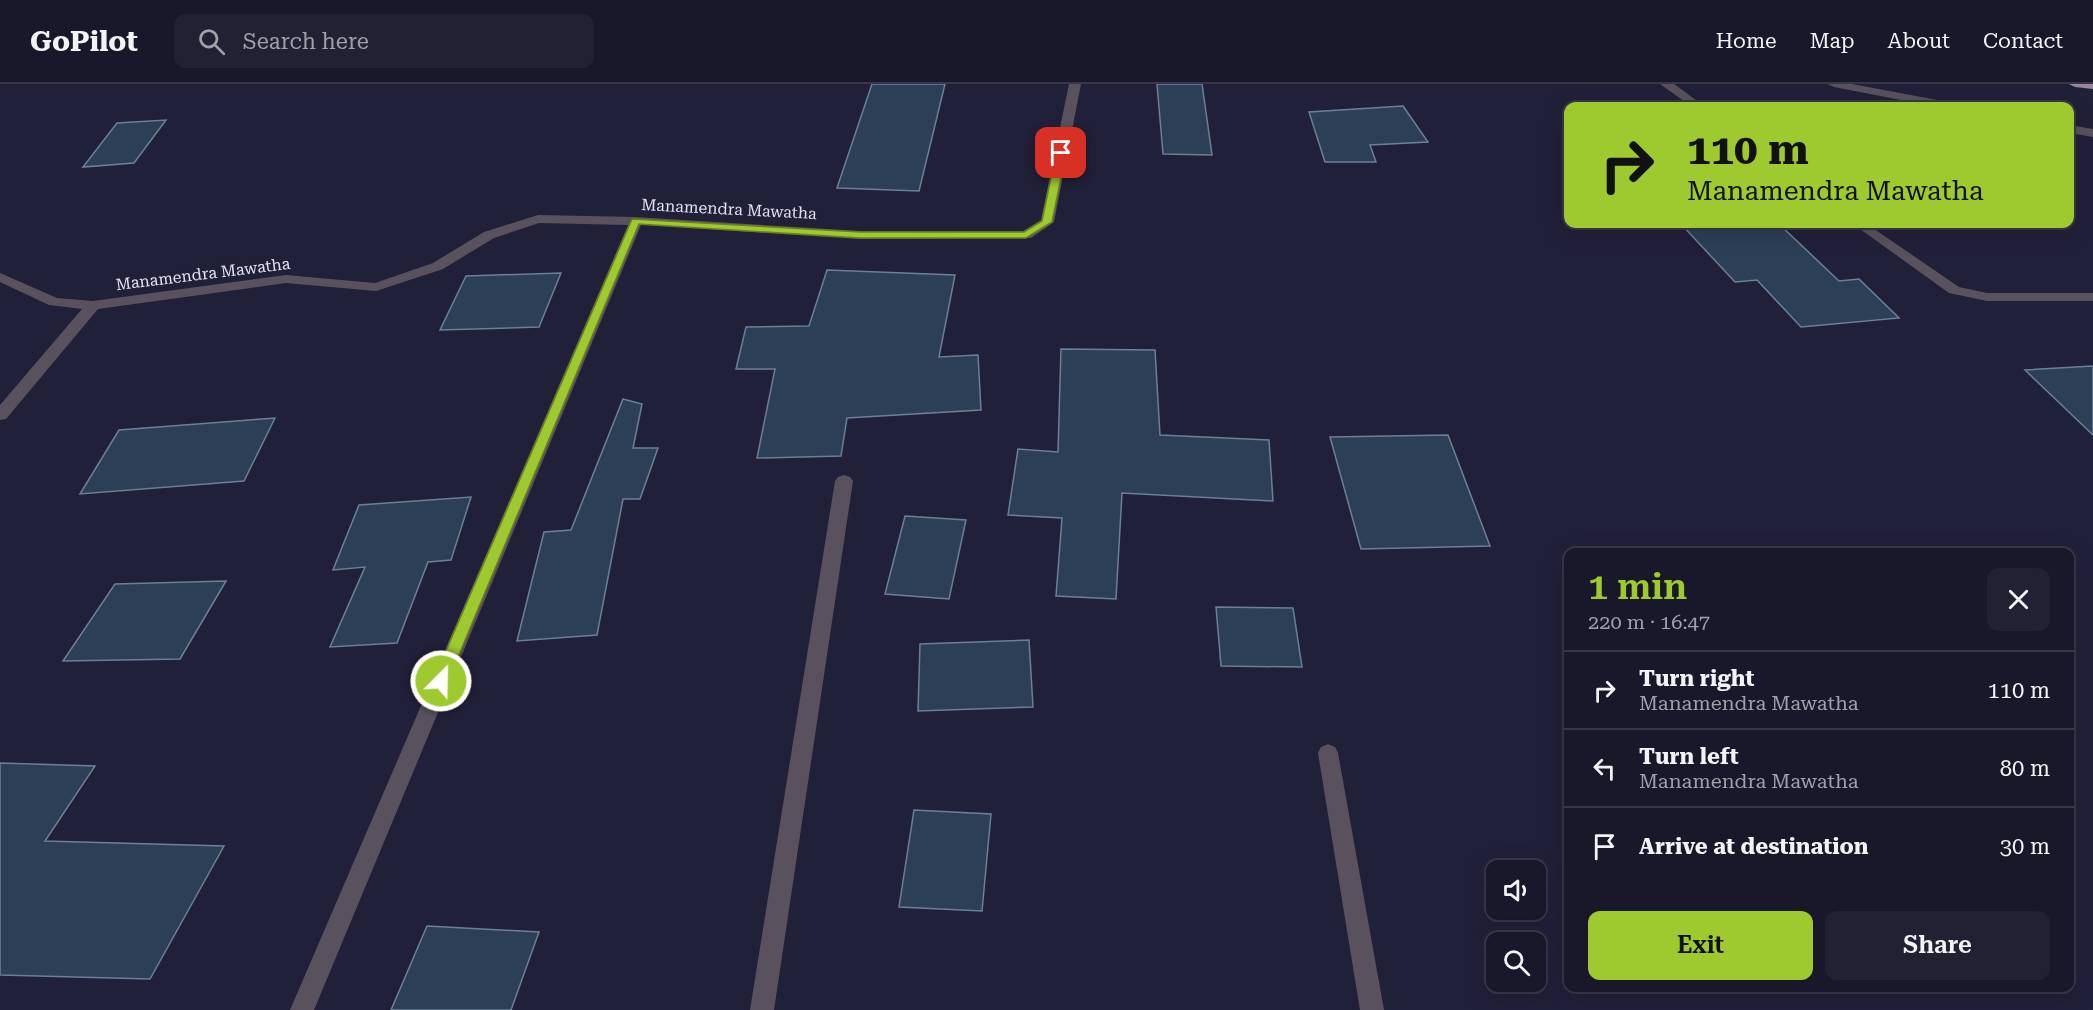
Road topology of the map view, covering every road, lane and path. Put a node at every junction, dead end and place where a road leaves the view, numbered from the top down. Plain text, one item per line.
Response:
1 (1075, 84) edge
2 (1666, 84) edge
3 (1834, 84) edge
4 (2075, 84) edge
5 (2093, 86) edge
6 (1692, 102) edge
7 (1927, 102) edge
8 (2074, 130) edge
9 (2093, 133) edge
10 (636, 221) junction
11 (1865, 228) edge
12 (0, 277) edge
13 (2093, 297) edge
14 (93, 305) junction
15 (0, 415) edge
16 (844, 481) dead end
17 (1329, 753) dead end
18 (302, 1010) edge
19 (762, 1010) edge
20 (1372, 1010) edge

1 - 10 street, Manamendra Mawatha
2 - 6 street
3 - 7 street
4 - 5 highway
8 - 9 street
10 - 14 street, Manamendra Mawatha
10 - 18 street
11 - 13 street
12 - 14 street, Manamendra Mawatha
14 - 15 street
16 - 19 street
17 - 20 street

